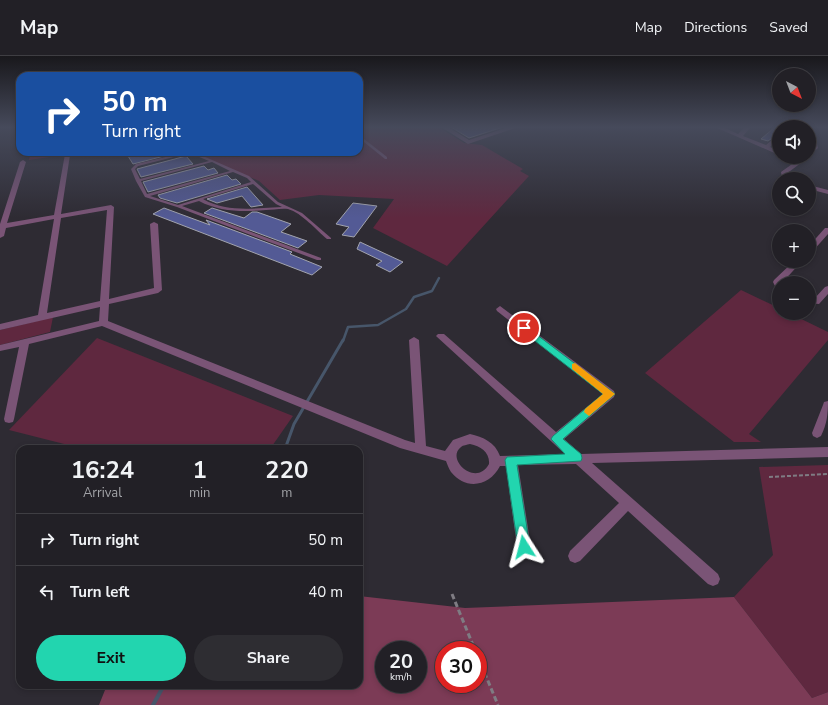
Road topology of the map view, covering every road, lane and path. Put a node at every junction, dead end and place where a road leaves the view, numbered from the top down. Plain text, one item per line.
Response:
1 (67, 157) edge
2 (168, 157) edge
3 (201, 157) edge
4 (23, 162) dead end
5 (210, 162) junction
6 (797, 164) edge
7 (233, 171) junction
8 (785, 172) edge
9 (138, 182) junction
10 (254, 182) junction
11 (816, 189) edge
12 (828, 192) edge
13 (146, 196) junction
14 (199, 199) junction
15 (178, 206) junction
16 (289, 208) junction
17 (58, 216) junction
18 (154, 224) dead end
19 (2, 226) edge
20 (828, 230) edge
21 (0, 236) edge
22 (329, 238) dead end
23 (816, 243) edge
24 (319, 259) dead end
25 (791, 268) edge
26 (783, 276) edge
27 (828, 289) edge
28 (816, 302) edge
29 (104, 303) junction
30 (500, 309) dead end
31 (42, 317) junction
32 (103, 323) junction
33 (0, 327) edge
34 (441, 336) dead end
35 (414, 340) dead end
36 (25, 342) junction
37 (0, 348) edge
38 (828, 405) edge
39 (9, 419) dead end
40 (817, 433) dead end
41 (556, 439) junction
42 (421, 449) junction
43 (828, 452) edge
44 (450, 457) junction
45 (577, 458) junction
46 (511, 460) junction
47 (495, 461) junction
48 (828, 474) edge
49 (769, 476) dead end
50 (627, 502) junction
51 (524, 547) dead end
52 (574, 556) dead end
53 (713, 579) dead end
54 (452, 594) dead end
55 (471, 641) edge
56 (487, 679) edge
57 (498, 705) edge

1 - 17 street
2 - 9 lane
3 - 5 lane
4 - 19 street
5 - 7 lane
5 - 9 lane
6 - 8 street
7 - 10 lane
7 - 13 lane
9 - 13 lane
10 - 14 lane
10 - 16 lane
11 - 12 street
13 - 15 lane
14 - 15 lane
14 - 16 lane
15 - 24 lane
16 - 22 lane
17 - 19 street
17 - 29 street
17 - 31 street
18 - 29 street
19 - 21 street
20 - 23 street
25 - 26 street
27 - 28 street
29 - 31 street
29 - 32 street
30 - 41 street
31 - 33 street
32 - 36 street
32 - 42 street
34 - 41 street
35 - 42 street
36 - 37 street
36 - 39 street
38 - 40 street
41 - 45 street
42 - 44 street
43 - 45 street
44 - 47 street
44 - 47 street
45 - 46 street
45 - 50 street
46 - 47 street
46 - 51 street
48 - 49 path
50 - 52 street
50 - 53 street
54 - 55 path
56 - 57 path

